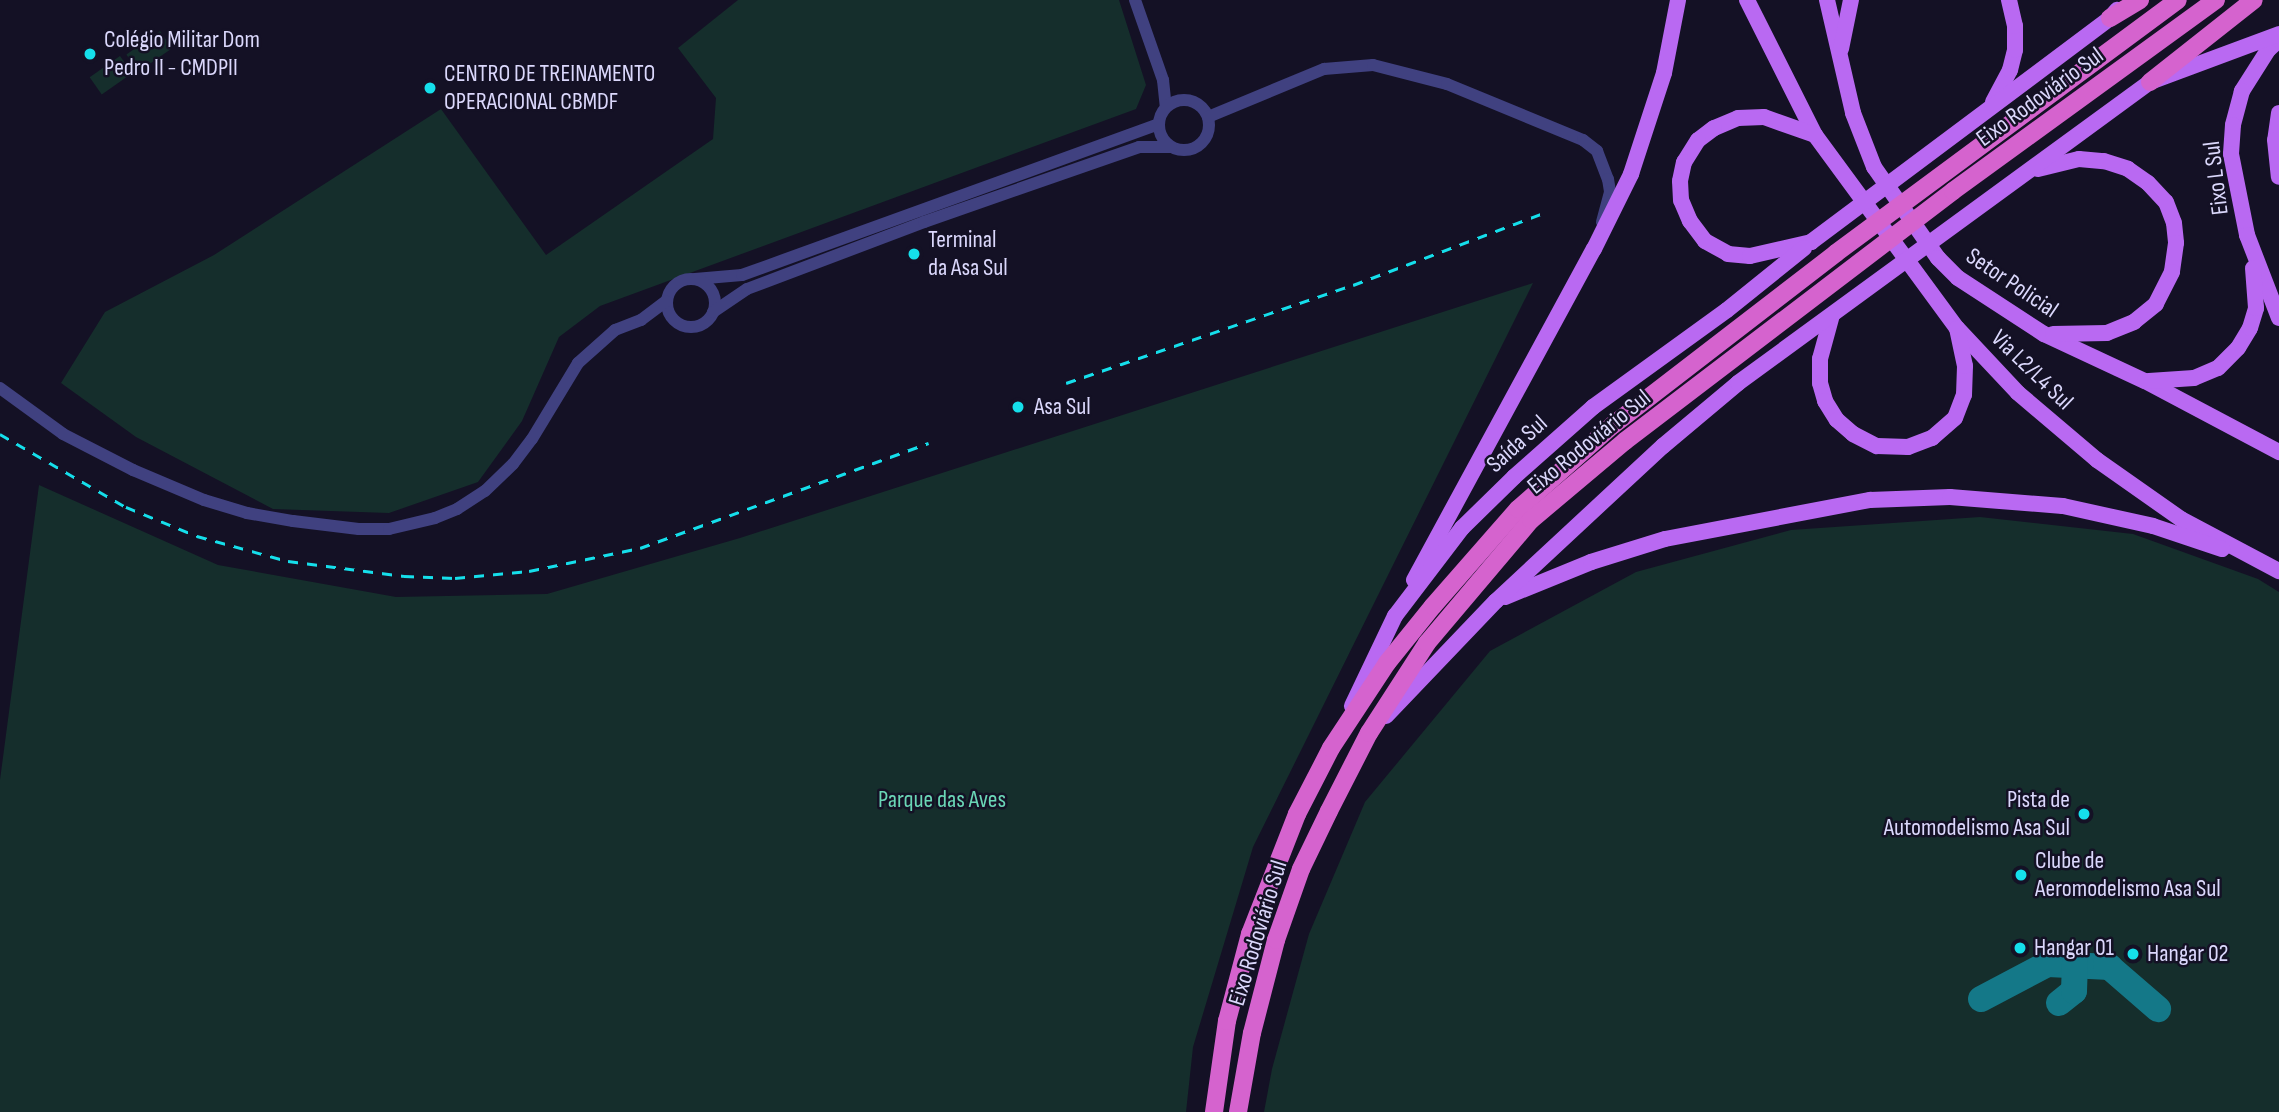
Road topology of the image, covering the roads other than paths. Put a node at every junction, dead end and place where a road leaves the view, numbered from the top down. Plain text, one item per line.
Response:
1 (1135, 0) edge
2 (1678, 0) edge
3 (1747, 0) edge
4 (1827, 0) edge
5 (1851, 0) edge
6 (2009, 0) edge
7 (2125, 0) edge
8 (2140, 0) edge
9 (2178, 0) edge
10 (2216, 0) edge
11 (2254, 0) edge
12 (2110, 18) junction
13 (2279, 34) edge
14 (2279, 40) edge
15 (1839, 59) junction
16 (1163, 80) junction
17 (2150, 82) junction
18 (1184, 100) junction
19 (1166, 107) junction
20 (1991, 108) junction
21 (2279, 113) edge
22 (1208, 117) junction
23 (1159, 124) junction
24 (1815, 135) junction
25 (1171, 147) junction
26 (2028, 172) junction
27 (2279, 177) edge
28 (2247, 235) junction
29 (1811, 242) junction
30 (1594, 249) junction
31 (695, 279) junction
32 (666, 301) junction
33 (713, 312) junction
34 (1832, 315) junction
35 (2279, 318) edge
36 (641, 320) junction
37 (673, 320) junction
38 (1957, 328) junction
39 (2044, 334) junction
40 (2145, 381) junction
41 (0, 388) edge
42 (2279, 452) edge
43 (2273, 567) edge
44 (1496, 601) junction
45 (1395, 616) junction
46 (1369, 733) junction
47 (1331, 748) junction
48 (1214, 1112) edge
49 (1238, 1112) edge

1 - 16 street
2 - 30 main road
3 - 24 main road, Via L2/L4 Sul
4 - 15 main road, Setor Policial
5 - 15 main road
6 - 20 main road
7 - 12 main road, Saída Sul
8 - 12 highway
9 - 47 highway, Eixo Rodoviário Sul
10 - 46 highway, Eixo Rodoviário Sul
11 - 17 highway
12 - 20 main road, Saída Sul
13 - 17 main road
14 - 28 main road, Eixo L Sul
15 - 39 main road, Setor Policial
16 - 18 street
16 - 19 street
17 - 26 main road
18 - 19 street
18 - 22 street
19 - 23 street
20 - 29 main road, Saída Sul
21 - 27 main road
22 - 25 street
22 - 30 street
23 - 25 street
23 - 31 street
24 - 29 main road
24 - 38 main road, Via L2/L4 Sul
25 - 33 street
26 - 34 main road
26 - 39 main road
28 - 35 main road, Eixo L Sul
28 - 40 main road
29 - 45 main road, Saída Sul
30 - 45 main road
31 - 32 street
31 - 33 street
32 - 36 street
32 - 37 street
33 - 37 street
34 - 38 main road
34 - 44 main road
36 - 37 street
36 - 41 street
38 - 43 main road, Via L2/L4 Sul
39 - 40 main road, Setor Policial
40 - 42 main road, Setor Policial
43 - 44 main road
44 - 46 main road
45 - 47 main road, Saída Sul
46 - 49 highway, Eixo Rodoviário Sul
47 - 48 highway, Eixo Rodoviário Sul

